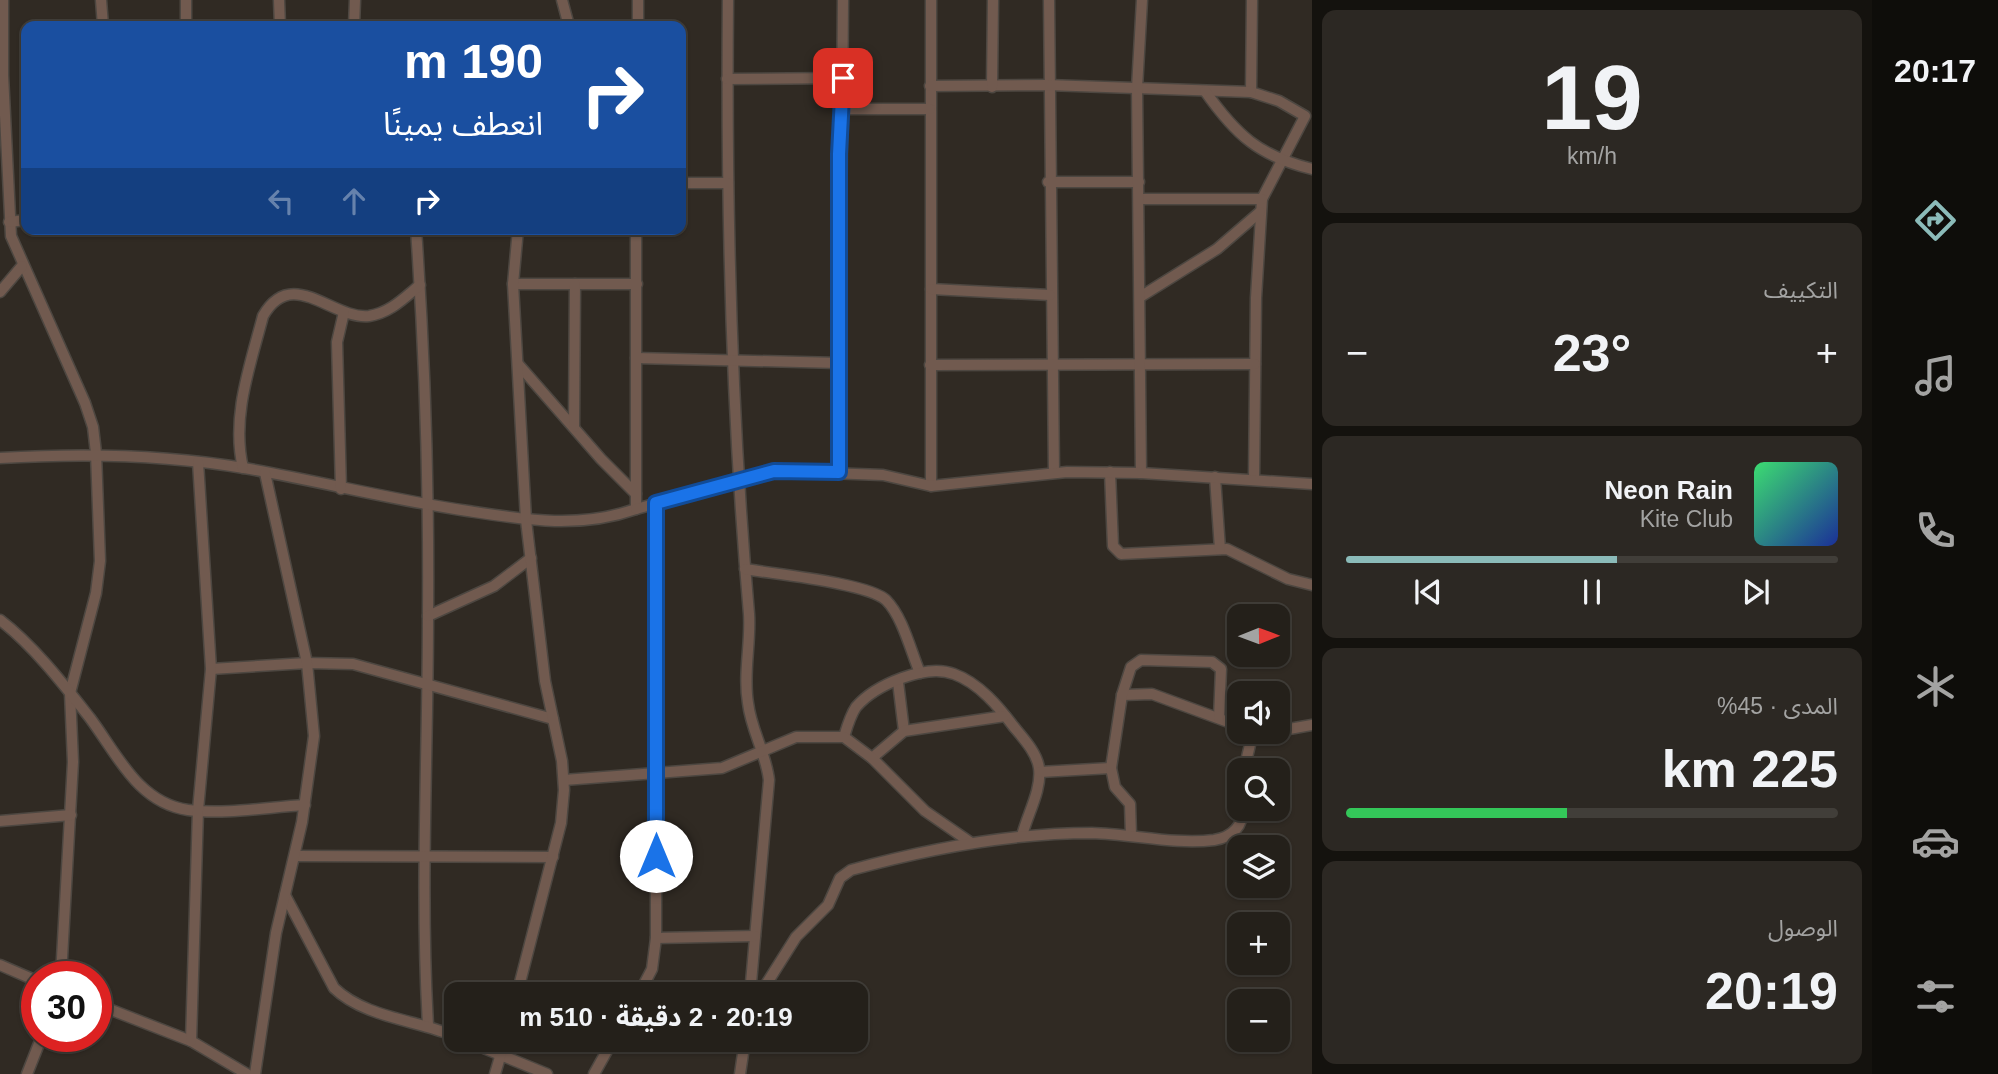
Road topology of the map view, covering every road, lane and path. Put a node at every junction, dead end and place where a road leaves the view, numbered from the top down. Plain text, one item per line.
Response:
1 (3, 0) edge
2 (101, 0) edge
3 (186, 0) edge
4 (279, 0) edge
5 (355, 0) edge
6 (562, 0) edge
7 (638, 0) edge
8 (728, 0) edge
9 (843, 0) edge
10 (931, 0) edge
11 (993, 0) edge
12 (1049, 0) edge
13 (1142, 0) edge
14 (1252, 0) edge
15 (103, 21) edge
16 (186, 21) edge
17 (280, 21) edge
18 (354, 21) edge
19 (568, 21) edge
20 (638, 21) edge
21 (1, 75) edge
22 (843, 78) junction
23 (727, 79) junction
24 (1047, 85) junction
25 (930, 86) junction
26 (992, 86) junction
27 (1138, 88) junction
28 (1205, 91) junction
29 (1251, 92) junction
30 (842, 109) junction
31 (930, 109) junction
32 (1309, 118) edge
33 (1281, 161) junction
34 (1312, 169) edge
35 (1048, 182) junction
36 (1139, 182) junction
37 (686, 183) edge
38 (728, 183) junction
39 (1139, 199) junction
40 (1262, 199) junction
41 (1260, 212) junction
42 (21, 221) edge
43 (9, 222) junction
44 (416, 235) edge
45 (517, 235) edge
46 (636, 235) edge
47 (22, 266) junction
48 (513, 284) junction
49 (575, 284) junction
50 (637, 284) junction
51 (420, 285) junction
52 (931, 289) junction
53 (0, 292) edge
54 (1050, 295) junction
55 (1140, 297) junction
56 (344, 312) junction
57 (636, 358) junction
58 (733, 360) junction
59 (839, 363) junction
60 (1051, 363) junction
61 (1139, 363) junction
62 (518, 364) junction
63 (1255, 364) junction
64 (930, 365) junction
65 (574, 428) junction
66 (96, 453) junction
67 (0, 458) edge
68 (198, 462) junction
69 (243, 468) junction
70 (839, 472) junction
71 (1054, 472) junction
72 (1110, 472) junction
73 (265, 473) junction
74 (1141, 473) junction
75 (1214, 477) junction
76 (738, 478) junction
77 (1254, 479) junction
78 (1312, 484) edge
79 (931, 486) junction
80 (341, 489) junction
81 (636, 494) junction
82 (656, 503) junction
83 (427, 505) junction
84 (636, 509) junction
85 (526, 520) junction
86 (1220, 549) junction
87 (531, 558) junction
88 (745, 569) junction
89 (1312, 585) edge
90 (428, 616) junction
91 (0, 620) edge
92 (307, 663) junction
93 (211, 670) junction
94 (920, 673) junction
95 (898, 682) junction
96 (427, 687) junction
97 (70, 693) junction
98 (1122, 695) junction
99 (1005, 716) junction
100 (1219, 718) junction
101 (553, 719) junction
102 (1227, 721) edge
103 (1312, 725) edge
104 (1290, 729) edge
105 (904, 731) junction
106 (844, 737) junction
107 (763, 750) junction
108 (872, 758) junction
109 (1111, 768) junction
110 (1040, 772) junction
111 (656, 773) junction
112 (564, 780) junction
113 (305, 805) junction
114 (198, 810) junction
115 (71, 815) junction
116 (0, 821) edge
117 (1242, 821) edge
118 (1131, 835) junction
119 (1022, 836) junction
120 (971, 842) junction
121 (423, 855) junction
122 (295, 856) junction
123 (553, 857) junction
124 (285, 895) junction
125 (755, 936) junction
126 (656, 938) junction
127 (62, 961) edge
128 (0, 965) edge
129 (21, 974) edge
130 (520, 982) edge
131 (645, 982) edge
132 (751, 982) edge
133 (768, 982) edge
134 (112, 1010) edge
135 (428, 1025) junction
136 (444, 1032) edge
137 (191, 1041) junction
138 (36, 1052) edge
139 (493, 1052) edge
140 (501, 1052) edge
141 (606, 1052) edge
142 (743, 1052) edge
143 (500, 1055) junction
144 (27, 1074) edge
145 (247, 1074) edge
146 (255, 1074) edge
147 (495, 1074) edge
148 (547, 1074) edge
149 (594, 1074) edge
150 (740, 1074) edge

1 - 21 street
2 - 15 street
3 - 16 street
4 - 17 street
5 - 18 street
6 - 19 street
7 - 20 street
8 - 23 street
9 - 22 street
10 - 25 street
11 - 26 street
12 - 24 street
13 - 27 street
14 - 29 street
21 - 43 street
22 - 23 street
22 - 30 street
23 - 38 street
24 - 26 street
24 - 27 street
24 - 35 street
25 - 26 street
25 - 31 street
27 - 28 street
27 - 36 street
28 - 29 street
28 - 33 street
29 - 32 street
30 - 31 street
30 - 59 street
31 - 52 street
32 - 33 street
33 - 34 street
33 - 40 street
35 - 36 street
35 - 54 street
36 - 39 street
37 - 38 street
38 - 58 street
39 - 40 street
39 - 55 street
40 - 41 street
41 - 55 street
41 - 63 street
42 - 43 street
43 - 47 street
44 - 51 street
45 - 48 street
46 - 50 street
47 - 53 street
47 - 66 street
48 - 49 street
48 - 62 street
49 - 50 street
49 - 65 street
50 - 57 street
51 - 56 street
51 - 83 street
52 - 54 street
52 - 64 street
54 - 60 street
55 - 61 street
56 - 69 street
56 - 80 street
57 - 58 street
57 - 81 street
58 - 59 street
58 - 76 street
59 - 70 street
60 - 61 street
60 - 64 street
60 - 71 street
61 - 63 street
61 - 74 street
62 - 65 street
62 - 85 street
63 - 77 street
64 - 79 street
65 - 81 street
66 - 67 street
66 - 68 street
66 - 97 street
68 - 69 street
68 - 93 street
69 - 73 street
70 - 76 street
70 - 79 street
71 - 72 street
71 - 79 street
72 - 74 street
72 - 86 street
73 - 80 street
73 - 92 street
74 - 75 street
75 - 77 street
75 - 86 street
76 - 82 street
76 - 88 street
77 - 78 street
80 - 83 street
81 - 84 street
82 - 84 street
82 - 111 street
83 - 85 street
83 - 90 street
84 - 85 street
85 - 87 street
86 - 89 street
87 - 90 street
87 - 101 street
88 - 94 street
88 - 107 street
90 - 96 street
91 - 97 street
92 - 93 street
92 - 96 street
92 - 113 street
93 - 114 street
94 - 95 street
94 - 99 street
95 - 105 street
95 - 106 street
96 - 101 street
96 - 121 street
97 - 114 street
97 - 115 street
98 - 100 street
98 - 100 street
98 - 109 street
99 - 105 street
99 - 110 street
100 - 102 street
101 - 112 street
103 - 104 street
105 - 108 street
106 - 107 street
106 - 108 street
107 - 111 street
107 - 125 street
108 - 120 street
109 - 110 street
109 - 118 street
110 - 119 street
111 - 112 street
111 - 126 street
112 - 123 street
113 - 114 street
113 - 122 street
114 - 137 street
115 - 116 street
115 - 127 street
117 - 118 street
118 - 119 street
119 - 120 street
120 - 133 street
121 - 122 street
121 - 123 street
121 - 135 street
122 - 124 street
123 - 130 street
124 - 135 street
124 - 146 street
125 - 126 street
125 - 132 street
126 - 131 street
128 - 129 street
134 - 137 street
135 - 136 street
137 - 145 street
138 - 144 street
139 - 143 street
140 - 143 street
141 - 149 street
142 - 150 street
143 - 147 street
143 - 148 street

